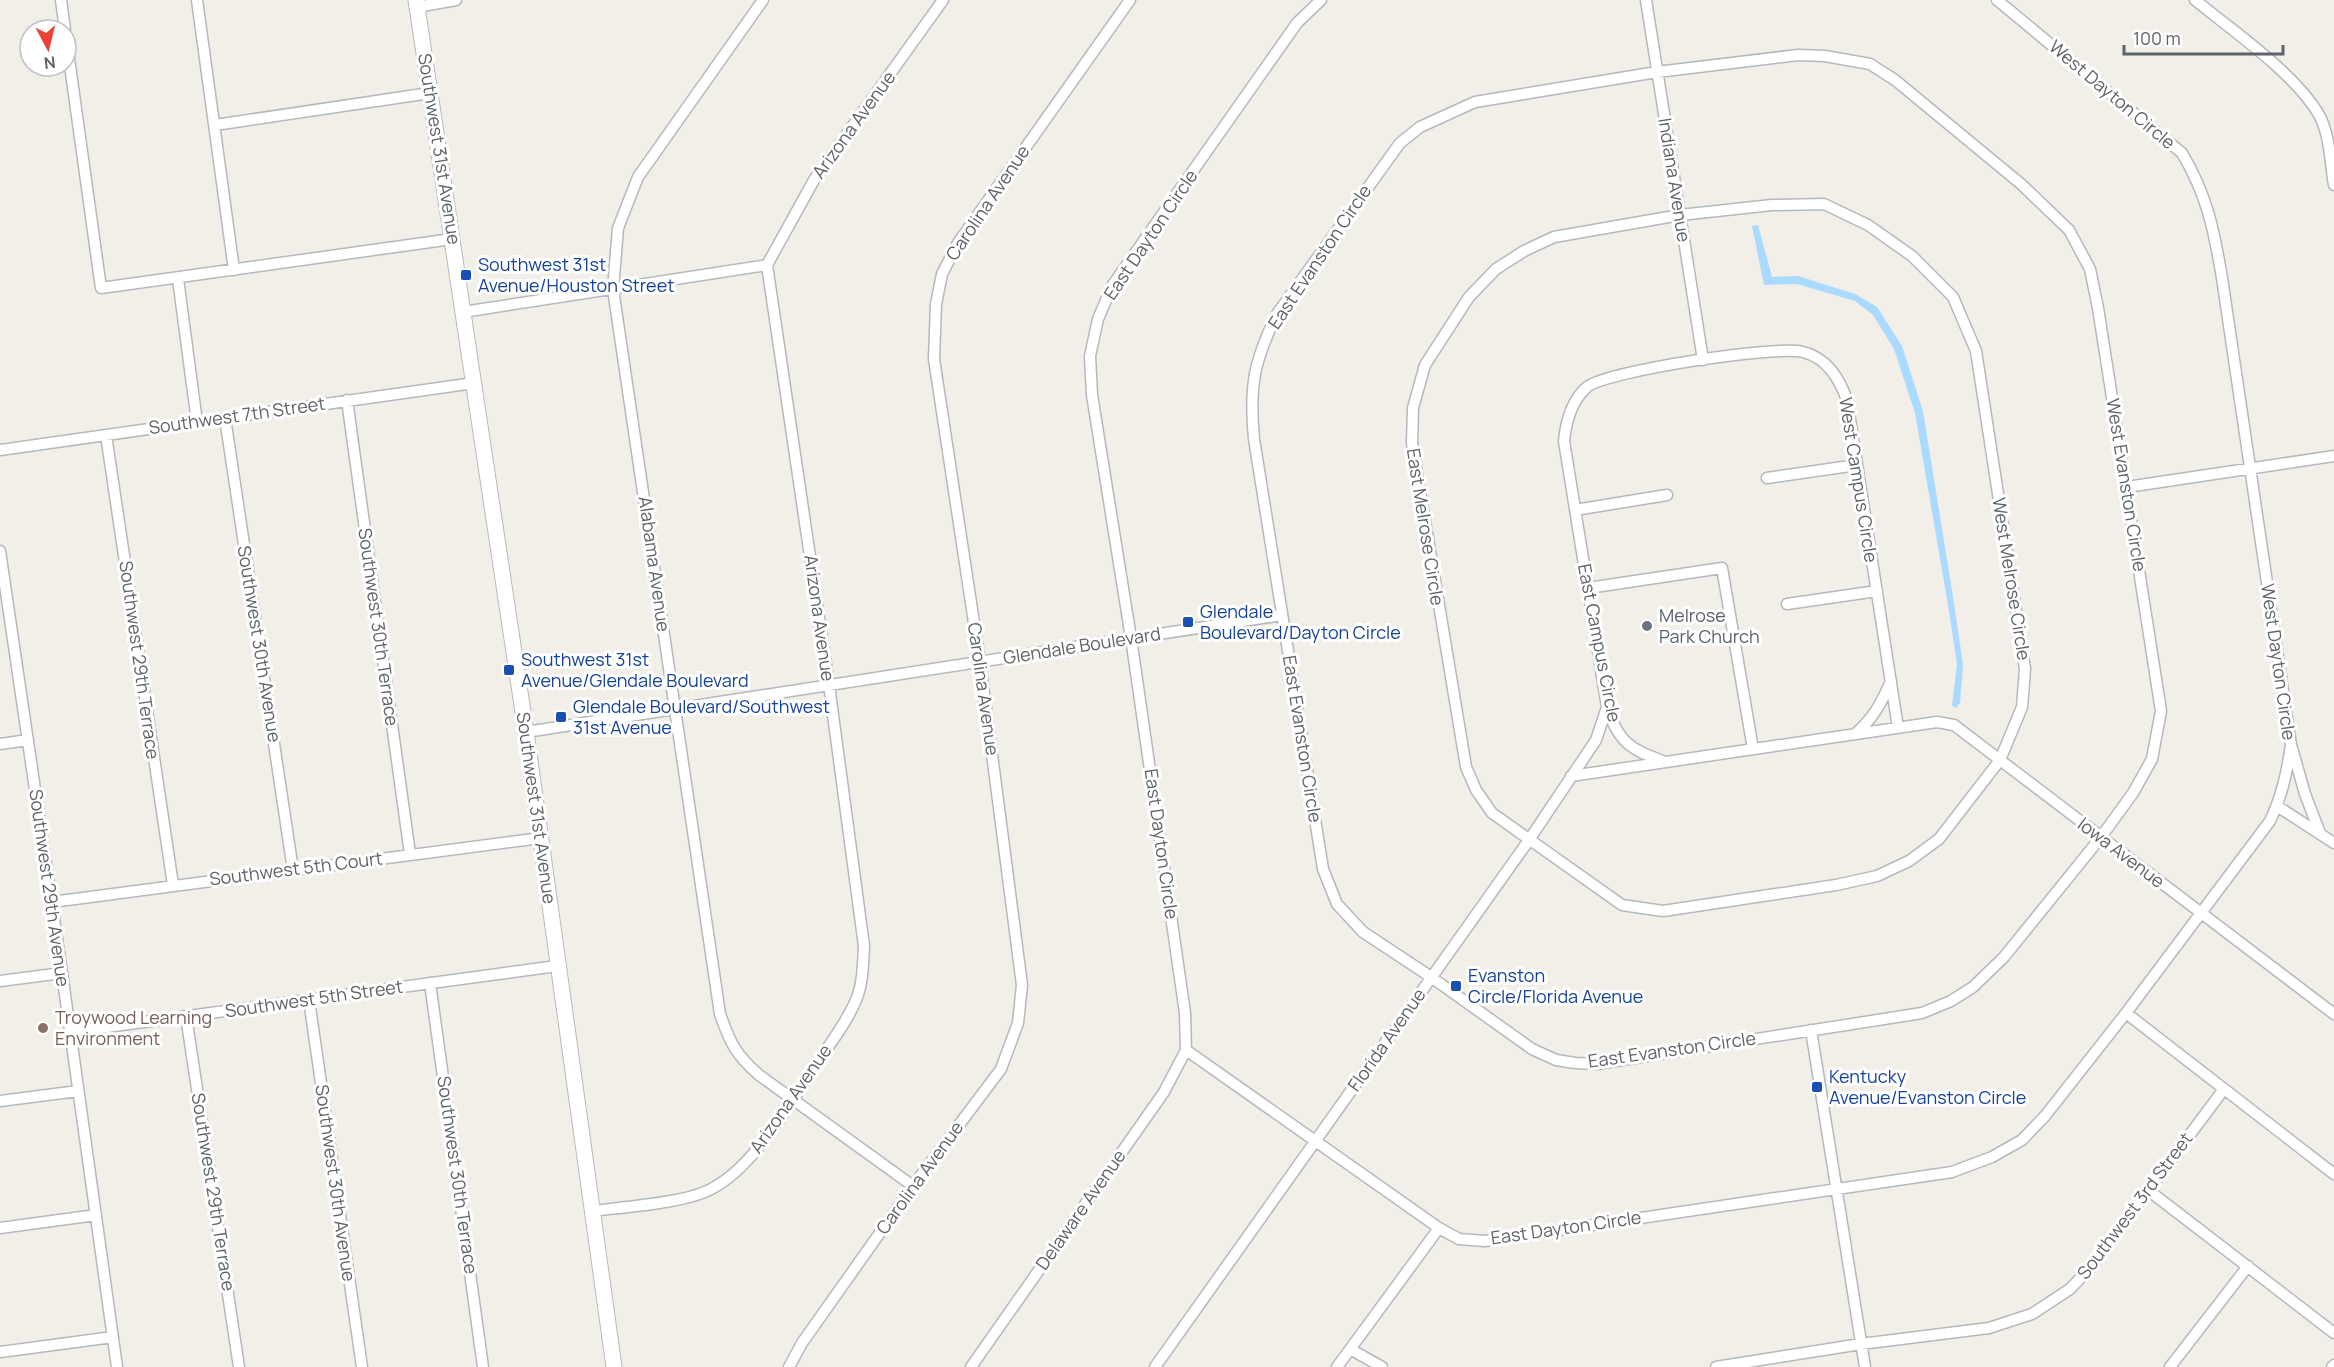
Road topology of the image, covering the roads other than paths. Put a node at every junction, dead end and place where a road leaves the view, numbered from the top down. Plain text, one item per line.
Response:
1 (61, 0) edge
2 (197, 0) edge
3 (456, 0) edge
4 (763, 0) edge
5 (943, 0) edge
6 (1130, 0) edge
7 (1321, 0) edge
8 (1646, 0) edge
9 (1996, 0) edge
10 (2195, 0) edge
11 (417, 3) edge
12 (63, 18) edge
13 (1657, 72) junction
14 (72, 78) edge
15 (430, 93) junction
16 (215, 125) junction
17 (2334, 185) edge
18 (1680, 215) junction
19 (452, 239) junction
20 (767, 265) junction
21 (234, 270) junction
22 (178, 279) junction
23 (614, 289) junction
24 (463, 312) junction
25 (1702, 360) junction
26 (474, 383) junction
27 (347, 400) junction
28 (225, 418) junction
29 (197, 422) junction
30 (106, 435) junction
31 (0, 450) edge
32 (2334, 456) edge
33 (1857, 465) junction
34 (2251, 468) junction
35 (1767, 478) dead end
36 (2127, 487) junction
37 (1667, 495) dead end
38 (1575, 510) junction
39 (0, 551) edge
40 (1588, 588) junction
41 (1876, 591) junction
42 (1787, 604) dead end
43 (1282, 615) junction
44 (1131, 638) junction
45 (980, 662) junction
46 (1890, 681) junction
47 (829, 685) junction
48 (1607, 707) junction
49 (676, 709) junction
50 (1898, 728) junction
51 (526, 732) junction
52 (1855, 734) junction
53 (28, 740) junction
54 (0, 744) edge
55 (2291, 745) junction
56 (1753, 749) junction
57 (2000, 760) junction
58 (1665, 762) junction
59 (1571, 776) junction
60 (2277, 806) junction
61 (2320, 832) junction
62 (2101, 837) junction
63 (541, 838) junction
64 (1529, 840) junction
65 (2334, 843) edge
66 (410, 854) junction
67 (293, 870) junction
68 (173, 885) junction
69 (52, 902) junction
70 (1644, 910) joint
71 (2201, 914) junction
72 (557, 966) junction
73 (62, 973) junction
74 (1431, 977) junction
75 (0, 981) edge
76 (430, 983) junction
77 (309, 999) junction
78 (2126, 1013) junction
79 (2334, 1014) edge
80 (186, 1016) junction
81 (1811, 1030) junction
82 (70, 1032) junction
83 (1186, 1050) junction
84 (2224, 1089) junction
85 (78, 1091) junction
86 (793, 1098) junction
87 (0, 1101) edge
88 (1316, 1141) junction
89 (2334, 1173) edge
90 (914, 1186) junction
91 (1836, 1188) junction
92 (2148, 1190) junction
93 (592, 1211) junction
94 (96, 1215) junction
95 (0, 1228) edge
96 (1439, 1228) junction
97 (2248, 1266) junction
98 (2334, 1333) edge
99 (112, 1337) junction
100 (1861, 1344) junction
101 (1350, 1348) junction
102 (0, 1352) edge
103 (117, 1367) edge
104 (239, 1367) edge
105 (362, 1367) edge
106 (483, 1367) edge
107 (614, 1367) edge
108 (789, 1367) edge
109 (971, 1367) edge
110 (1155, 1367) edge
111 (1337, 1367) edge
112 (1383, 1367) edge
113 (1716, 1367) edge
114 (1865, 1367) edge
115 (2170, 1367) edge

1 - 12 street
2 - 16 street
3 - 11 street
4 - 23 street, Alabama Avenue
5 - 20 street, Arizona Avenue
6 - 45 street, Carolina Avenue
7 - 44 street, East Dayton Circle
8 - 13 street, Indiana Avenue
9 - 34 street, West Dayton Circle
10 - 17 street
11 - 15 main road, Southwest 31st Avenue
13 - 18 street, Indiana Avenue
13 - 36 street, West Evanston Circle
13 - 43 street, East Evanston Circle
14 - 22 street
15 - 16 street
15 - 19 main road, Southwest 31st Avenue
16 - 21 street
18 - 25 street, Indiana Avenue
18 - 57 street, West Melrose Circle
18 - 64 street, East Melrose Circle
19 - 21 street
19 - 24 main road, Southwest 31st Avenue
20 - 23 street
20 - 47 street, Arizona Avenue
21 - 22 street
22 - 29 street
23 - 24 street
23 - 49 street, Alabama Avenue
24 - 26 main road, Southwest 31st Avenue
25 - 33 street, West Campus Circle
25 - 38 street, East Campus Circle
26 - 27 street, Southwest 7th Street
26 - 51 main road, Southwest 31st Avenue
27 - 28 street, Southwest 7th Street
27 - 66 street, Southwest 30th Terrace
28 - 29 street, Southwest 7th Street
28 - 67 street, Southwest 30th Avenue
29 - 30 street, Southwest 7th Street
30 - 31 street, Southwest 7th Street
30 - 68 street, Southwest 29th Terrace
32 - 34 street
33 - 35 street
33 - 41 street, West Campus Circle
34 - 36 street
34 - 55 street, West Dayton Circle
36 - 62 street, West Evanston Circle
37 - 38 street
38 - 40 street, East Campus Circle
39 - 53 street, Southwest 29th Avenue
40 - 48 street, East Campus Circle
40 - 56 street
41 - 42 street
41 - 46 street, West Campus Circle
43 - 44 street, Glendale Boulevard
43 - 74 street, East Evanston Circle
44 - 45 street, Glendale Boulevard
44 - 83 street, East Dayton Circle
45 - 47 street, Glendale Boulevard
45 - 90 street, Carolina Avenue
46 - 50 street, West Campus Circle
46 - 52 street
47 - 49 street, Glendale Boulevard
47 - 86 street, Arizona Avenue
48 - 58 street, East Campus Circle
48 - 59 street, Florida Avenue
49 - 51 street, Glendale Boulevard
49 - 86 street, Alabama Avenue
50 - 52 street
50 - 57 street, Iowa Avenue
51 - 63 main road, Southwest 31st Avenue
52 - 56 street
53 - 54 street
53 - 69 street, Southwest 29th Avenue
55 - 60 street, West Dayton Circle
55 - 61 street
56 - 58 street
57 - 62 street, Iowa Avenue
57 - 70 street, West Melrose Circle
58 - 59 street
59 - 64 street, Florida Avenue
60 - 61 street
60 - 71 street, West Dayton Circle
61 - 65 street
62 - 71 street, Iowa Avenue
62 - 81 street, West Evanston Circle
63 - 66 street, Southwest 5th Court
63 - 72 main road, Southwest 31st Avenue
64 - 70 street, East Melrose Circle
64 - 74 street, Florida Avenue
66 - 67 street, Southwest 5th Court
67 - 68 street, Southwest 5th Court
68 - 69 street, Southwest 5th Court
69 - 73 street, Southwest 29th Avenue
71 - 78 street, West Dayton Circle
71 - 79 street, Iowa Avenue
72 - 76 street, Southwest 5th Street
72 - 93 main road, Southwest 31st Avenue
73 - 75 street
73 - 82 street, Southwest 29th Avenue
74 - 81 street, East Evanston Circle
74 - 88 street, Florida Avenue
76 - 77 street, Southwest 5th Street
76 - 106 street, Southwest 30th Terrace
77 - 80 street, Southwest 5th Street
77 - 105 street, Southwest 30th Avenue
78 - 84 street
78 - 91 street, West Dayton Circle
80 - 82 street, Southwest 5th Street
80 - 104 street, Southwest 29th Terrace
81 - 91 street
82 - 85 street, Southwest 29th Avenue
83 - 88 street, East Dayton Circle
83 - 109 street, Delaware Avenue
84 - 89 street
84 - 92 street, Southwest 3rd Street
85 - 87 street
85 - 94 street, Southwest 29th Avenue
86 - 90 street, Alabama Avenue
86 - 93 street, Arizona Avenue
88 - 96 street, East Dayton Circle
88 - 110 street, Florida Avenue
90 - 108 street, Carolina Avenue
91 - 96 street, East Dayton Circle
91 - 100 street
92 - 97 street
92 - 100 street, Southwest 3rd Street
93 - 107 main road, Southwest 31st Avenue
94 - 95 street
94 - 99 street, Southwest 29th Avenue
96 - 101 street
97 - 98 street
97 - 115 street
99 - 102 street
99 - 103 street, Southwest 29th Avenue
100 - 113 street, Southwest 3rd Street
100 - 114 street
101 - 111 street
101 - 112 street

